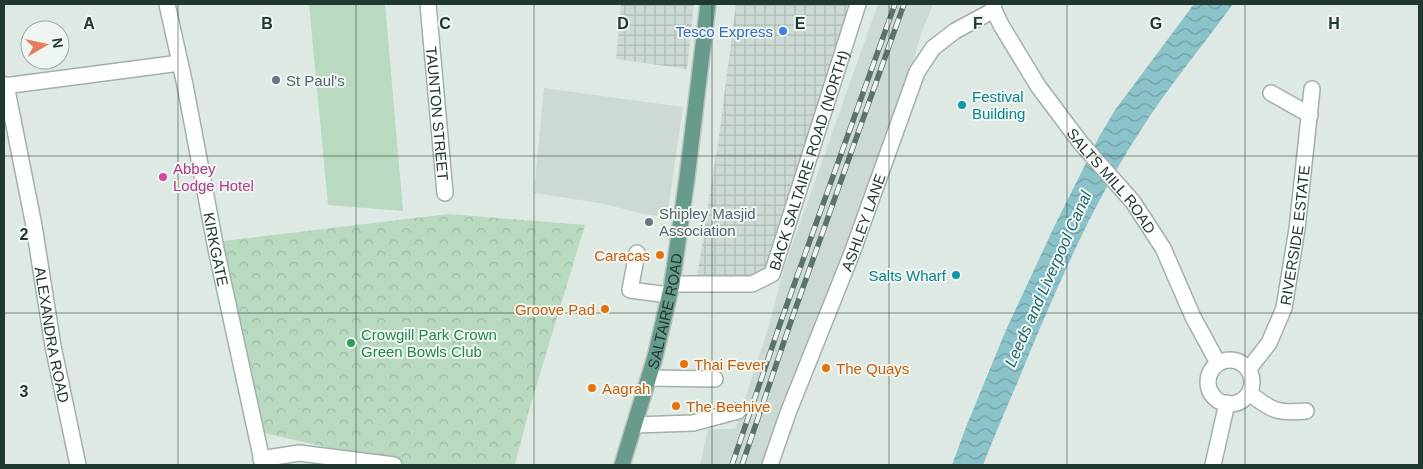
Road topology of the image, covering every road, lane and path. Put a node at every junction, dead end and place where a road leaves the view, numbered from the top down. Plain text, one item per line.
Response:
1 (167, 4) edge
2 (428, 4) edge
3 (708, 4) edge
4 (858, 4) edge
5 (993, 7) edge
6 (180, 63) junction
7 (5, 86) edge
8 (1312, 89) dead end
9 (1271, 93) dead end
10 (1310, 115) junction
11 (444, 193) dead end
12 (636, 253) dead end
13 (670, 289) junction
14 (1218, 363) junction
15 (1248, 370) junction
16 (649, 378) junction
17 (716, 379) dead end
18 (1248, 393) junction
19 (1227, 403) junction
20 (738, 411) dead end
21 (1306, 411) dead end
22 (635, 425) junction
23 (262, 462) edge
24 (78, 465) edge
25 (394, 465) edge
26 (622, 465) edge
27 (770, 465) edge
28 (1213, 465) edge

1 - 6 street, KIRKGATE
2 - 11 street, TAUNTON STREET
3 - 13 main road, SALTAIRE ROAD
4 - 13 street, BACK SALTAIRE ROAD (NORTH)
5 - 14 street, SALTS MILL ROAD
5 - 27 street, ASHLEY LANE
6 - 7 street
6 - 23 street, KIRKGATE
7 - 24 street, ALEXANDRA ROAD
8 - 10 street, RIVERSIDE ESTATE
9 - 10 street
10 - 15 street, RIVERSIDE ESTATE
12 - 13 street, BACK SALTAIRE ROAD (NORTH)
13 - 16 main road, SALTAIRE ROAD
14 - 15 street
14 - 19 street
15 - 18 street
16 - 17 street
16 - 22 main road, SALTAIRE ROAD
18 - 19 street
18 - 21 street
19 - 28 street
20 - 22 street
22 - 26 main road, SALTAIRE ROAD
23 - 25 street

